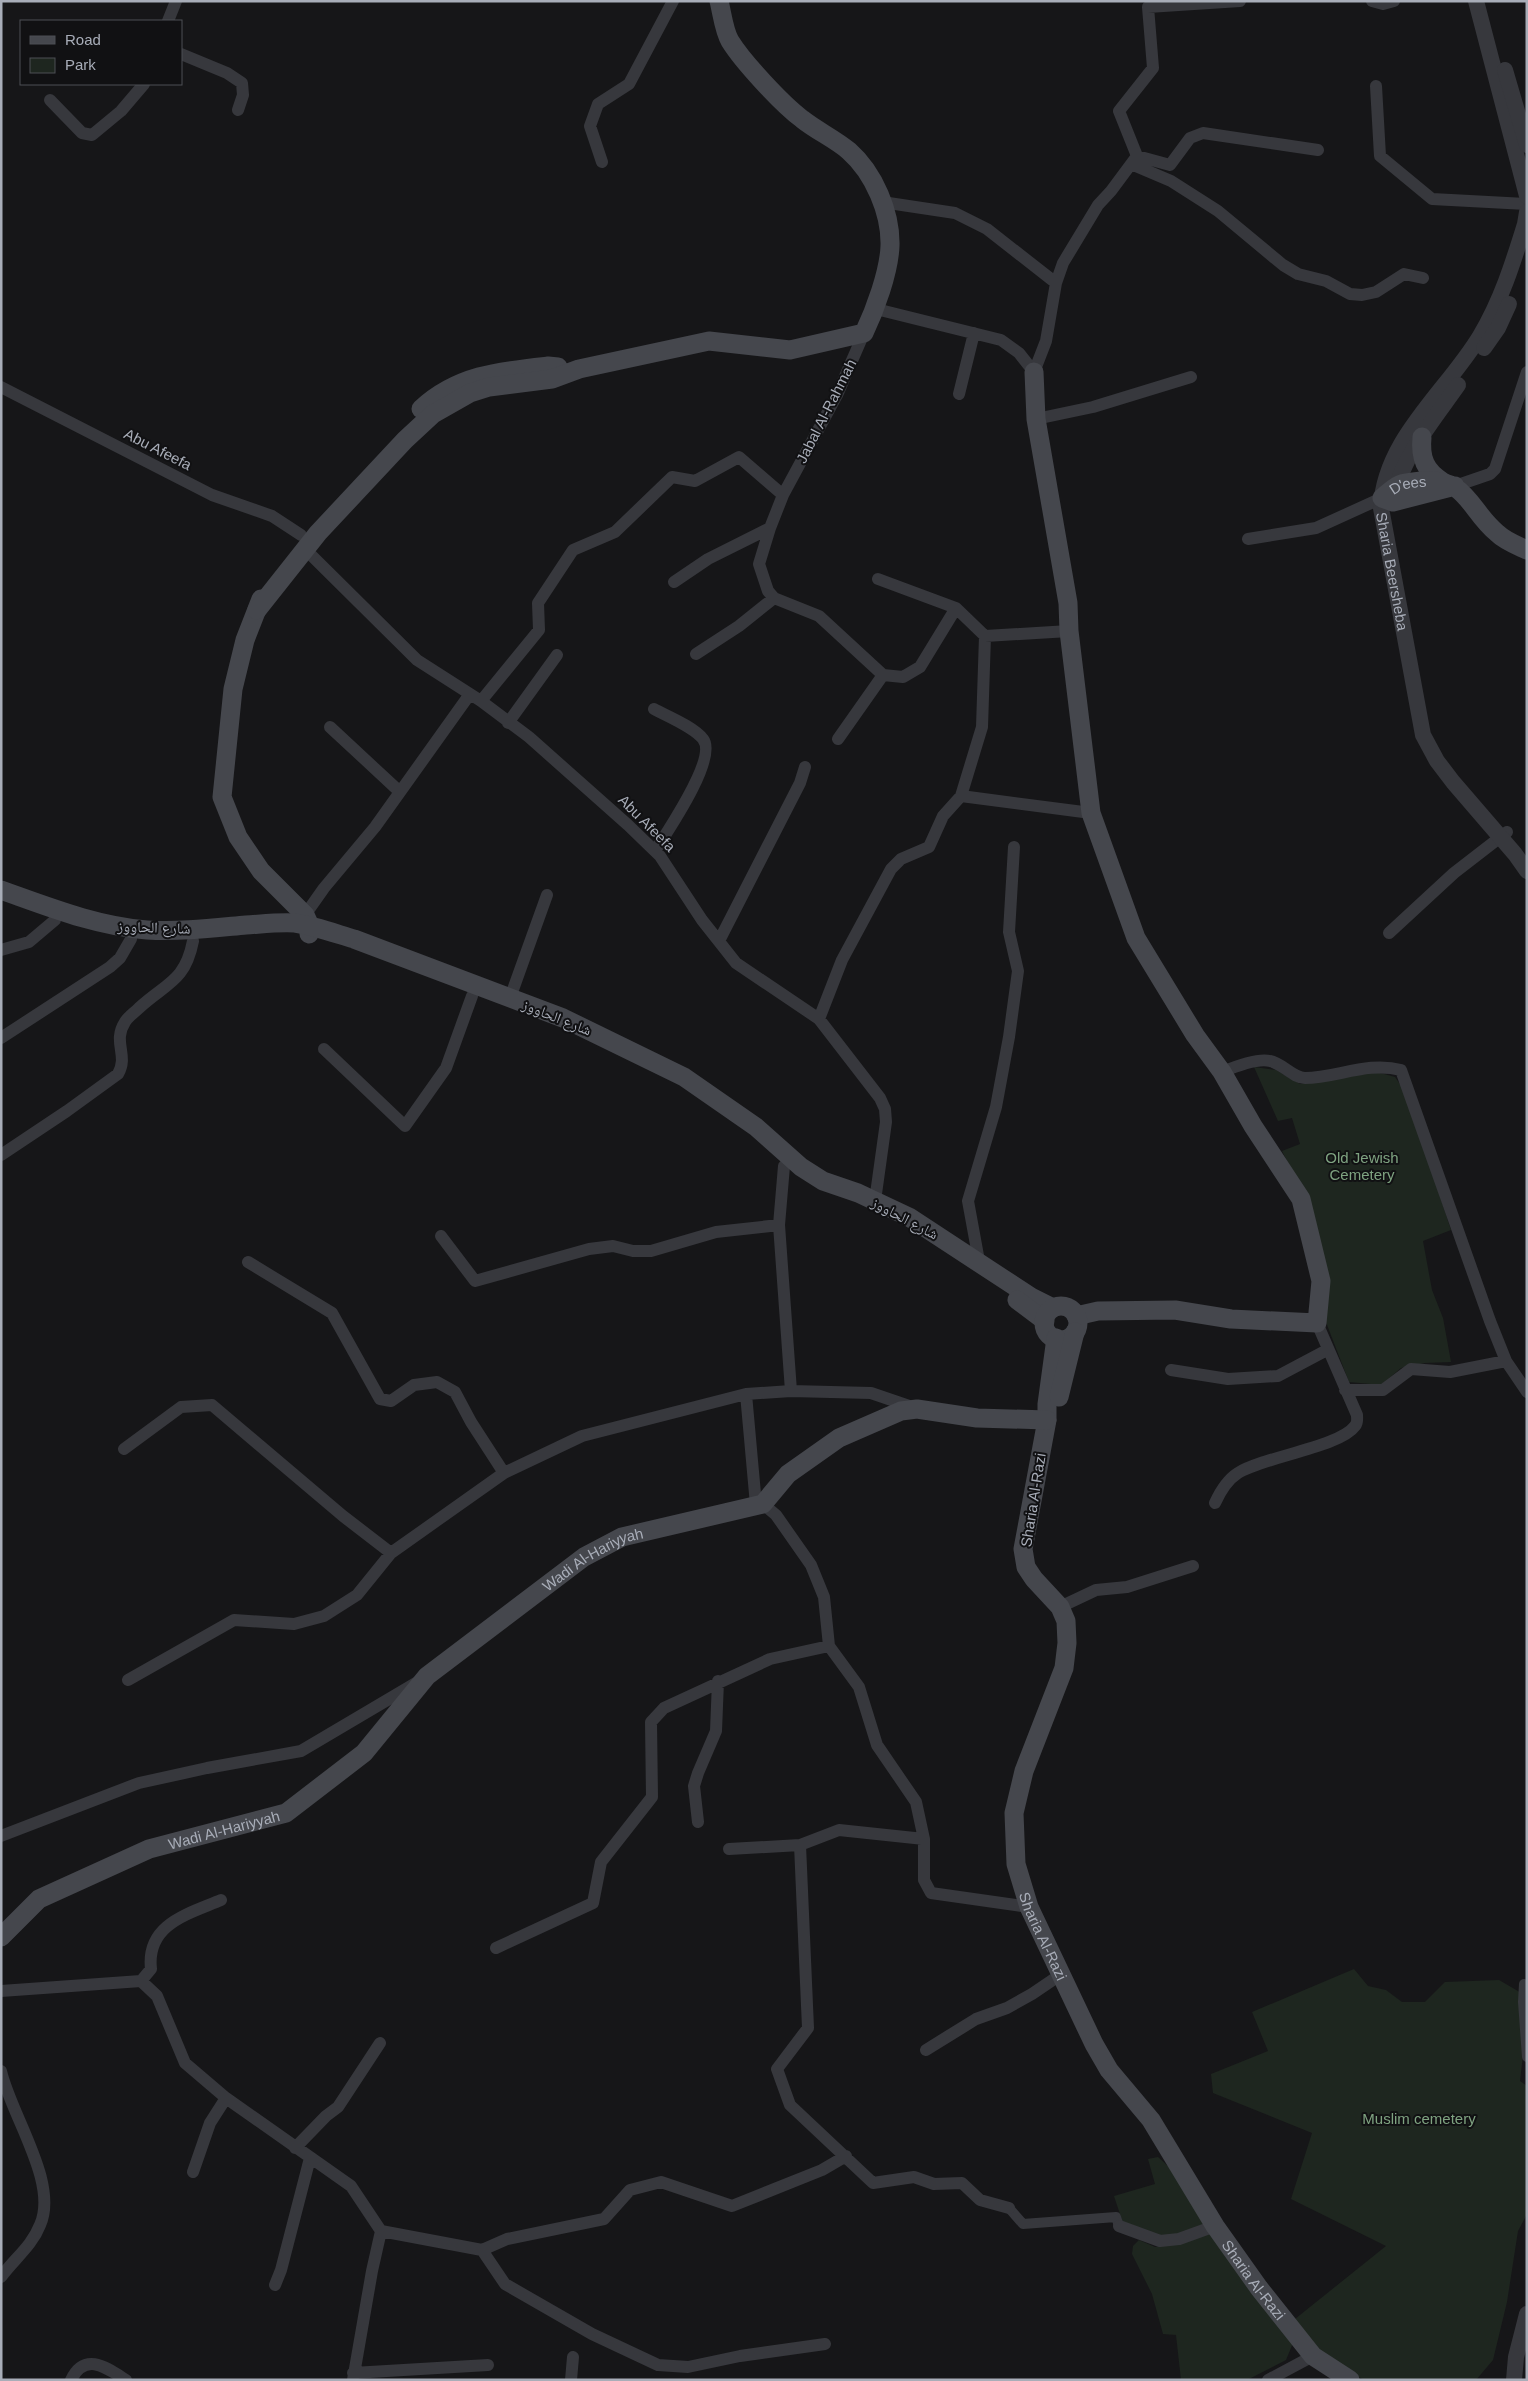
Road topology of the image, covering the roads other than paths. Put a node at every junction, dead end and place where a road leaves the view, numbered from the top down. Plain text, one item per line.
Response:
1 (176, 1) edge
2 (673, 1) edge
3 (718, 1) edge
4 (730, 1) edge
5 (1240, 1) edge
6 (1372, 1) edge
7 (1394, 1) edge
8 (1476, 1) edge
9 (1486, 1) edge
10 (1148, 4) edge
11 (168, 20) edge
12 (729, 40) junction
13 (182, 54) edge
14 (143, 85) edge
15 (1376, 86) dead end
16 (50, 100) dead end
17 (238, 110) dead end
18 (1527, 145) edge
19 (1318, 150) dead end
20 (1134, 160) junction
21 (602, 162) dead end
22 (1527, 196) edge
23 (882, 202) junction
24 (1527, 204) edge
25 (1527, 212) edge
26 (1527, 254) edge
27 (1423, 278) dead end
28 (1056, 283) junction
29 (876, 309) junction
30 (864, 333) junction
31 (974, 333) junction
32 (1034, 372) junction
33 (1527, 372) edge
34 (1191, 377) dead end
35 (1, 387) edge
36 (959, 394) dead end
37 (1036, 418) junction
38 (1422, 437) junction
39 (1449, 484) junction
40 (1390, 494) junction
41 (783, 496) junction
42 (770, 528) junction
43 (1248, 539) dead end
44 (303, 542) junction
45 (1527, 550) edge
46 (878, 579) dead end
47 (674, 582) dead end
48 (774, 598) junction
49 (956, 608) junction
50 (1069, 631) junction
51 (985, 636) junction
52 (558, 654) dead end
53 (696, 654) dead end
54 (883, 675) junction
55 (476, 698) junction
56 (654, 709) dead end
57 (508, 723) junction
58 (330, 727) dead end
59 (838, 739) dead end
60 (806, 767) dead end
61 (400, 792) junction
62 (961, 796) junction
63 (1091, 813) junction
64 (1504, 835) junction
65 (1014, 847) dead end
66 (655, 851) junction
67 (1527, 855) edge
68 (1527, 871) edge
69 (1, 890) edge
70 (547, 895) dead end
71 (1, 902) edge
72 (54, 920) junction
73 (308, 926) junction
74 (1389, 934) dead end
75 (131, 939) junction
76 (193, 941) junction
77 (719, 941) junction
78 (1, 950) edge
79 (472, 996) junction
80 (510, 998) junction
81 (819, 1019) junction
82 (1, 1038) edge
83 (324, 1049) dead end
84 (1222, 1072) junction
85 (1, 1155) edge
86 (784, 1166) junction
87 (875, 1201) junction
88 (779, 1225) junction
89 (441, 1236) dead end
90 (979, 1261) junction
91 (248, 1262) dead end
92 (1049, 1314) junction
93 (1317, 1323) junction
94 (1076, 1324) junction
95 (1056, 1338) junction
96 (1327, 1350) junction
97 (1506, 1360) junction
98 (1172, 1370) dead end
99 (1345, 1390) junction
100 (791, 1391) junction
101 (1527, 1392) edge
102 (746, 1394) junction
103 (917, 1409) junction
104 (1047, 1420) junction
105 (124, 1449) dead end
106 (504, 1473) junction
107 (1215, 1503) dead end
108 (760, 1505) junction
109 (392, 1553) junction
110 (1193, 1566) dead end
111 (1060, 1607) junction
112 (829, 1646) junction
113 (427, 1676) junction
114 (128, 1680) dead end
115 (718, 1681) junction
116 (698, 1822) dead end
117 (1, 1836) edge
118 (924, 1839) junction
119 (800, 1845) junction
120 (729, 1849) dead end
121 (221, 1900) dead end
122 (1029, 1907) junction
123 (1, 1937) edge
124 (496, 1948) dead end
125 (1060, 1975) junction
126 (142, 1981) junction
127 (1524, 1984) dead end
128 (1, 1991) edge
129 (380, 2043) dead end
130 (926, 2050) dead end
131 (1527, 2057) edge
132 (1, 2071) edge
133 (226, 2098) junction
134 (296, 2148) junction
135 (846, 2156) junction
136 (310, 2158) junction
137 (193, 2172) dead end
138 (1009, 2208) joint
139 (1119, 2226) joint
140 (1215, 2226) junction
141 (381, 2231) junction
142 (482, 2250) junction
143 (1, 2277) edge
144 (275, 2285) dead end
145 (1527, 2314) edge
146 (826, 2344) dead end
147 (1314, 2356) junction
148 (573, 2357) dead end
149 (1516, 2357) junction
150 (488, 2365) dead end
151 (353, 2376) edge
152 (71, 2380) edge
153 (126, 2380) edge
154 (572, 2380) edge
155 (1268, 2380) edge
156 (1350, 2380) edge
157 (1504, 2380) edge
158 (1514, 2380) edge

1 - 11 street
2 - 21 street
3 - 12 main road
4 - 12 main road
5 - 10 street
6 - 7 street
8 - 22 street
9 - 18 street
10 - 20 street
12 - 23 main road, Jabal Al-Rahmah
13 - 17 street
14 - 16 street
15 - 24 street
19 - 20 street
20 - 27 street
20 - 28 street
23 - 28 street
23 - 29 main road, Jabal Al-Rahmah
25 - 40 street, Sharia Beersheba
26 - 38 street
28 - 32 street
29 - 30 main road, Jabal Al-Rahmah
29 - 31 street
30 - 41 street, Jabal Al-Rahmah
30 - 44 main road
31 - 32 street
31 - 36 street
32 - 37 main road
33 - 39 street
34 - 37 street
35 - 44 street, Abu Afeefa
37 - 50 main road
38 - 39 main road
38 - 40 street
39 - 40 main road, D'ees
39 - 45 main road
40 - 43 street
40 - 64 street, Sharia Beersheba
41 - 42 street, Jabal Al-Rahmah
41 - 55 street
42 - 47 street
42 - 48 street, Jabal Al-Rahmah
44 - 55 street, Abu Afeefa
44 - 73 main road
46 - 49 street
48 - 53 street
48 - 54 street
49 - 51 street
49 - 54 street
50 - 51 street
50 - 63 main road
51 - 62 street
52 - 57 street
54 - 59 street
55 - 57 street, Abu Afeefa
55 - 61 street
56 - 66 street
57 - 66 street, Abu Afeefa
58 - 61 street
60 - 77 street
61 - 73 street
62 - 63 street
62 - 81 street
63 - 84 main road
64 - 67 street, Sharia Beersheba
64 - 68 street, Sharia Beersheba
64 - 74 street
65 - 90 street
66 - 77 street, Abu Afeefa
69 - 73 main road, شارع الحاووز
70 - 80 street
71 - 72 main road
72 - 75 main road
72 - 78 street
73 - 76 main road
73 - 79 main road
73 - 80 main road, شارع الحاووز
75 - 76 main road
75 - 82 street
76 - 85 street
77 - 81 street, Abu Afeefa
79 - 83 street
79 - 86 main road
80 - 87 main road, شارع الحاووز
81 - 87 street, Abu Afeefa
84 - 93 main road
84 - 97 street
86 - 88 street
86 - 92 main road
87 - 90 main road, شارع الحاووز
88 - 89 street
88 - 100 street
90 - 92 main road, شارع الحاووز
91 - 106 street
92 - 94 main road
92 - 95 main road
93 - 94 main road
93 - 96 street
94 - 95 main road
94 - 104 main road, Sharia Al-Razi
95 - 104 main road, Sharia Al-Razi
96 - 98 street
96 - 99 street
97 - 99 street
97 - 101 street
99 - 107 street
100 - 102 street
100 - 103 street
102 - 106 street
102 - 108 street
103 - 104 main road
103 - 108 main road
104 - 111 main road, Sharia Al-Razi
105 - 109 street
106 - 109 street
108 - 112 street
108 - 113 main road, Wadi Al-Hariyyah
109 - 114 street
110 - 111 street
111 - 122 main road, Sharia Al-Razi
112 - 115 street
112 - 118 street
113 - 117 street
113 - 123 main road, Wadi Al-Hariyyah
115 - 116 street
115 - 124 street
118 - 119 street
118 - 122 street
119 - 120 street
119 - 135 street
121 - 126 street
122 - 125 main road, Sharia Al-Razi
125 - 130 street
125 - 140 main road, Sharia Al-Razi
126 - 128 street
126 - 133 street
127 - 131 street
129 - 134 street
132 - 143 street
133 - 134 street
133 - 137 street
134 - 136 street
135 - 138 street
135 - 142 street
136 - 141 street
136 - 144 street
138 - 139 street
139 - 140 street
140 - 147 main road, Sharia Al-Razi
141 - 142 street
141 - 151 street
142 - 146 street
145 - 149 street
147 - 155 street
147 - 156 main road, Sharia Al-Razi
148 - 154 street
149 - 157 street
149 - 158 street
150 - 151 street
152 - 153 street

